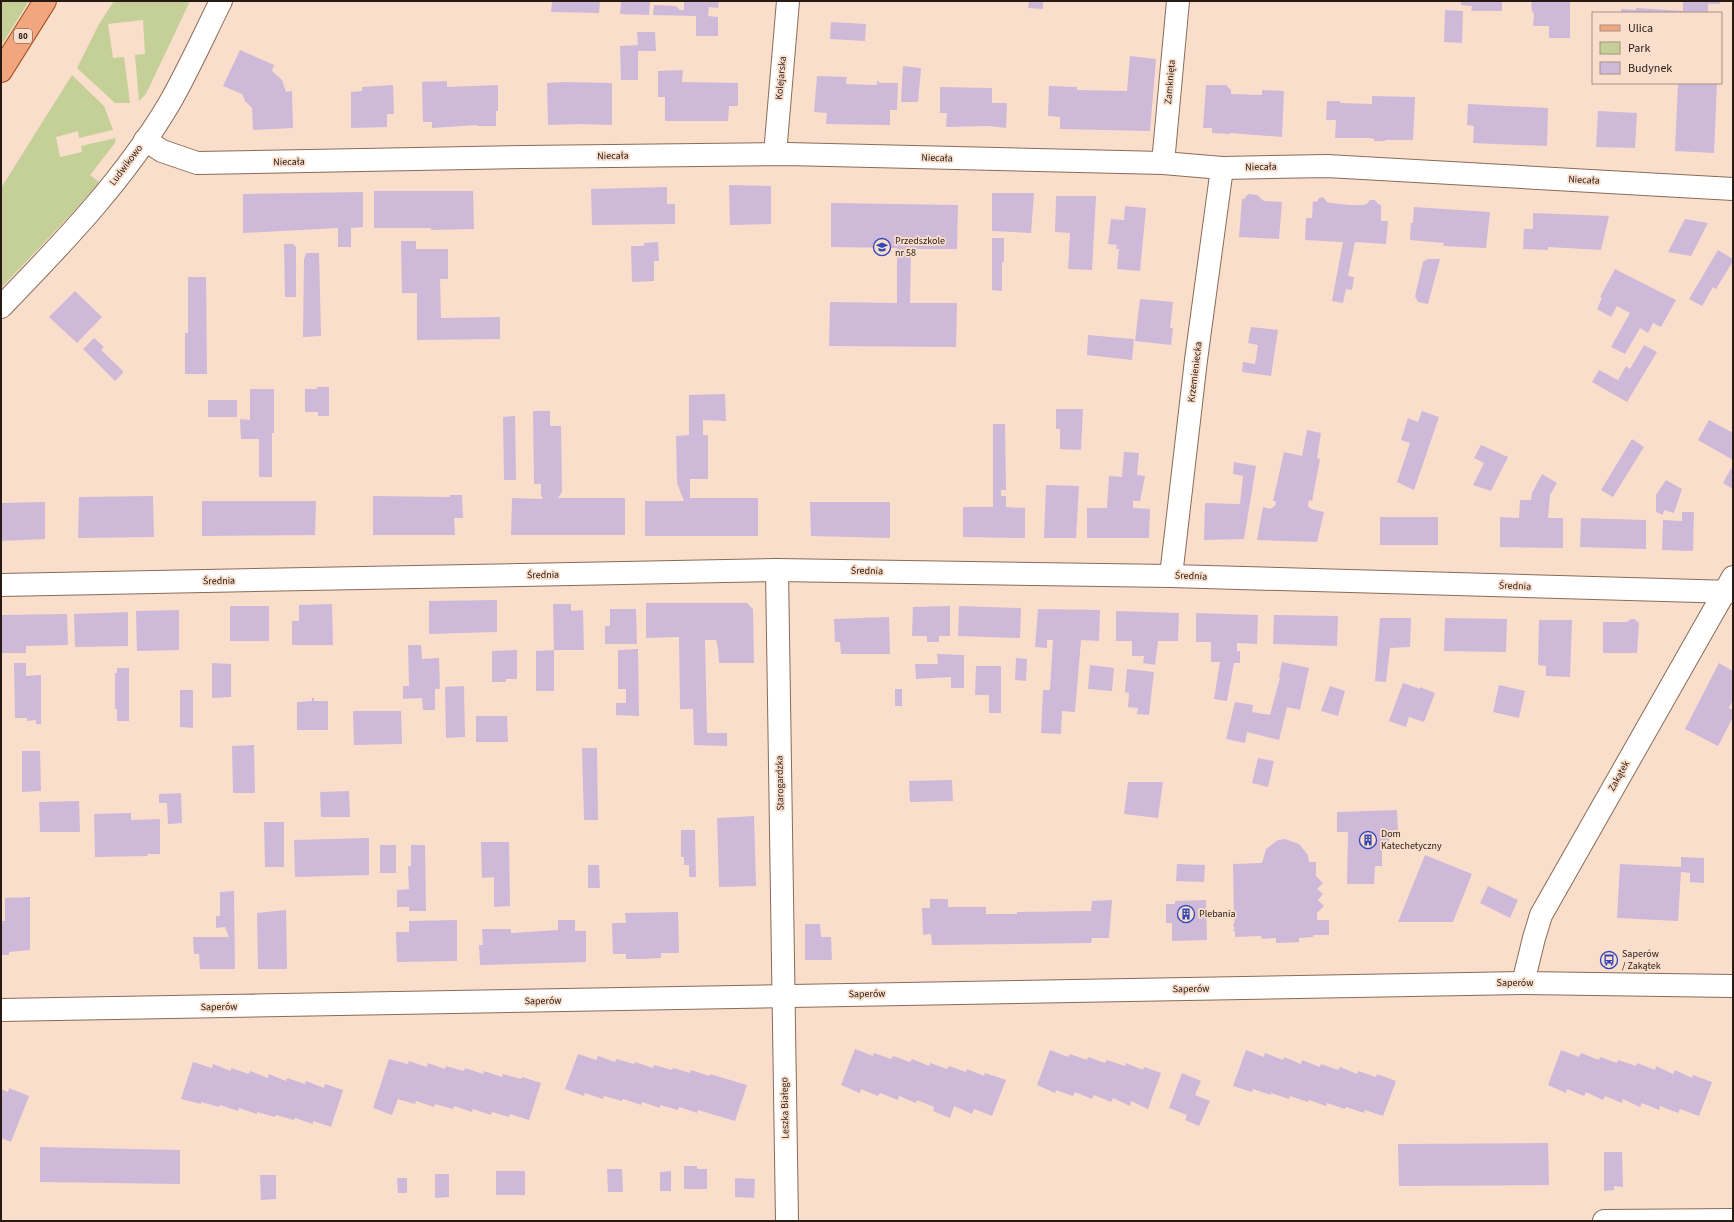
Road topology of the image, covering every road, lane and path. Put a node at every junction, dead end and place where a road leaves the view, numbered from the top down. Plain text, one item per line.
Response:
1 (45, 1) edge
2 (221, 1) edge
3 (788, 1) edge
4 (1178, 1) edge
5 (1, 71) edge
6 (145, 140) junction
7 (775, 154) junction
8 (1163, 163) junction
9 (1222, 168) junction
10 (1733, 189) edge
11 (1, 307) edge
12 (777, 570) junction
13 (1171, 576) junction
14 (1, 585) edge
15 (1730, 587) edge
16 (1523, 983) junction
17 (1733, 986) edge
18 (784, 996) junction
19 (1, 1010) edge
20 (1733, 1220) edge
21 (786, 1221) edge
22 (1604, 1221) edge

1 - 5 main road, 80
2 - 6 street, Ludwikowo
3 - 7 street, Kolejarska
4 - 8 street, Zamknięta
6 - 7 street, Niecała
6 - 11 street, Ludwikowo
7 - 8 street, Niecała
8 - 9 street, Niecała
9 - 10 street, Niecała
9 - 13 street, Krzemieniecka
12 - 13 street, Średnia
12 - 14 street, Średnia
12 - 18 street, Starogardzka
13 - 15 street, Średnia
15 - 16 street, Zakątek
16 - 17 street, Saperów
16 - 18 street, Saperów
18 - 19 street, Saperów
18 - 21 street, Leszka Białego
20 - 22 street

